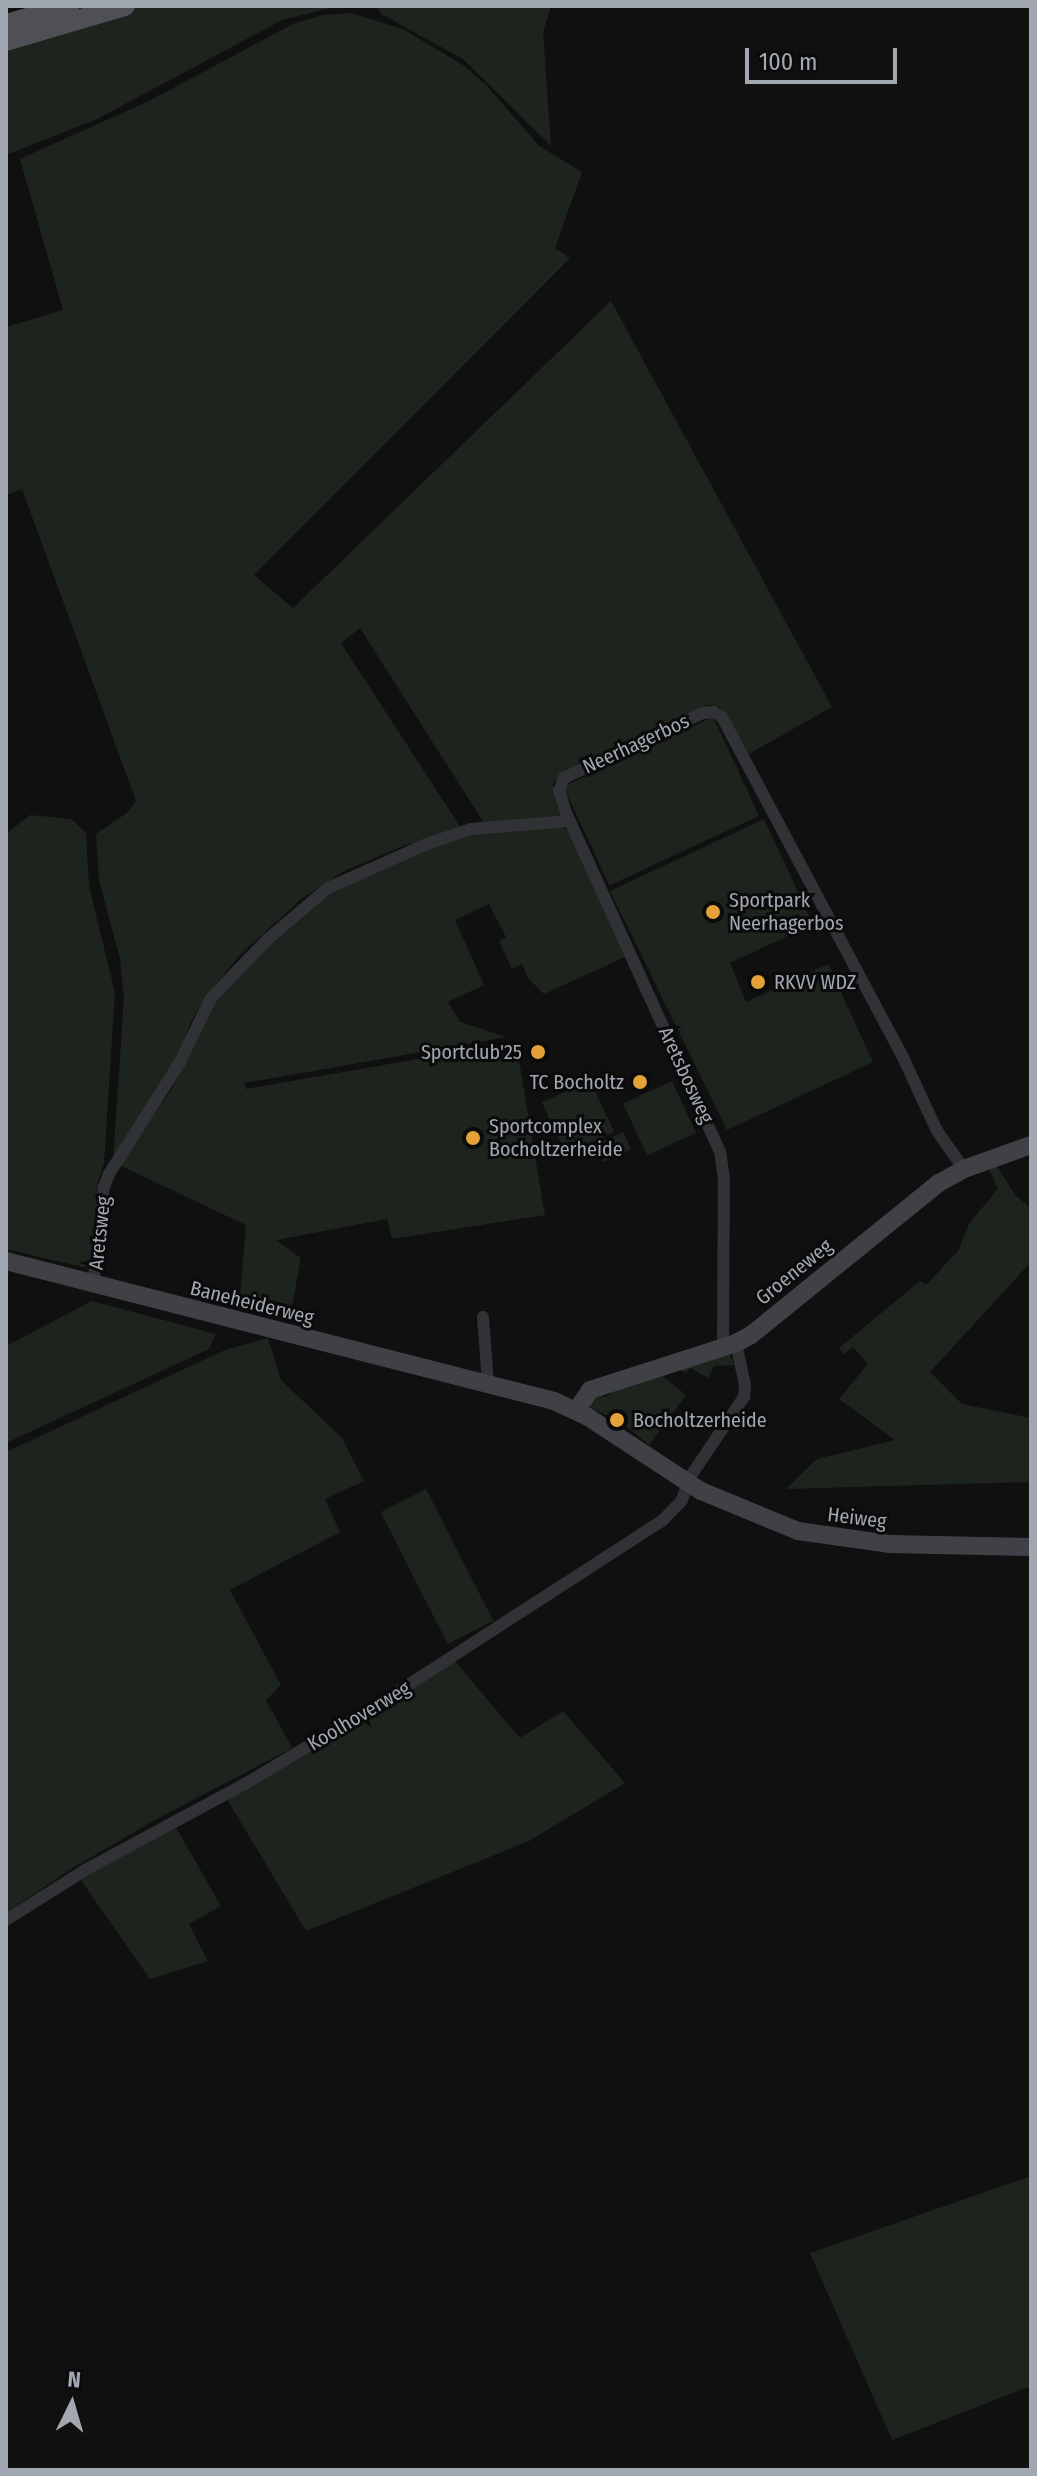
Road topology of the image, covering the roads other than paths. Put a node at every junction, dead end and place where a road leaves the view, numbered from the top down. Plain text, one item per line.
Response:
1 (69, 6) edge
2 (125, 6) edge
3 (6, 24) edge
4 (6, 41) edge
5 (570, 821) junction
6 (1031, 1145) edge
7 (964, 1169) junction
8 (6, 1261) edge
9 (93, 1286) junction
10 (483, 1317) dead end
11 (730, 1345) junction
12 (488, 1383) junction
13 (576, 1411) junction
14 (689, 1484) junction
15 (1031, 1547) edge
16 (6, 1920) edge

1 - 3 main road
2 - 4 main road
5 - 7 street, Neerhagerbos
5 - 9 street, Aretsweg
5 - 11 street, Aretsbosweg
6 - 7 street, Groeneweg
7 - 11 street, Groeneweg
8 - 9 street, Baneheiderweg
9 - 12 street, Baneheiderweg
10 - 12 street
11 - 13 street, Groeneweg
11 - 14 street, Koolhoverweg
12 - 13 street, Baneheiderweg
13 - 14 street, Baneheiderweg
14 - 15 street, Heiweg
14 - 16 street, Koolhoverweg

